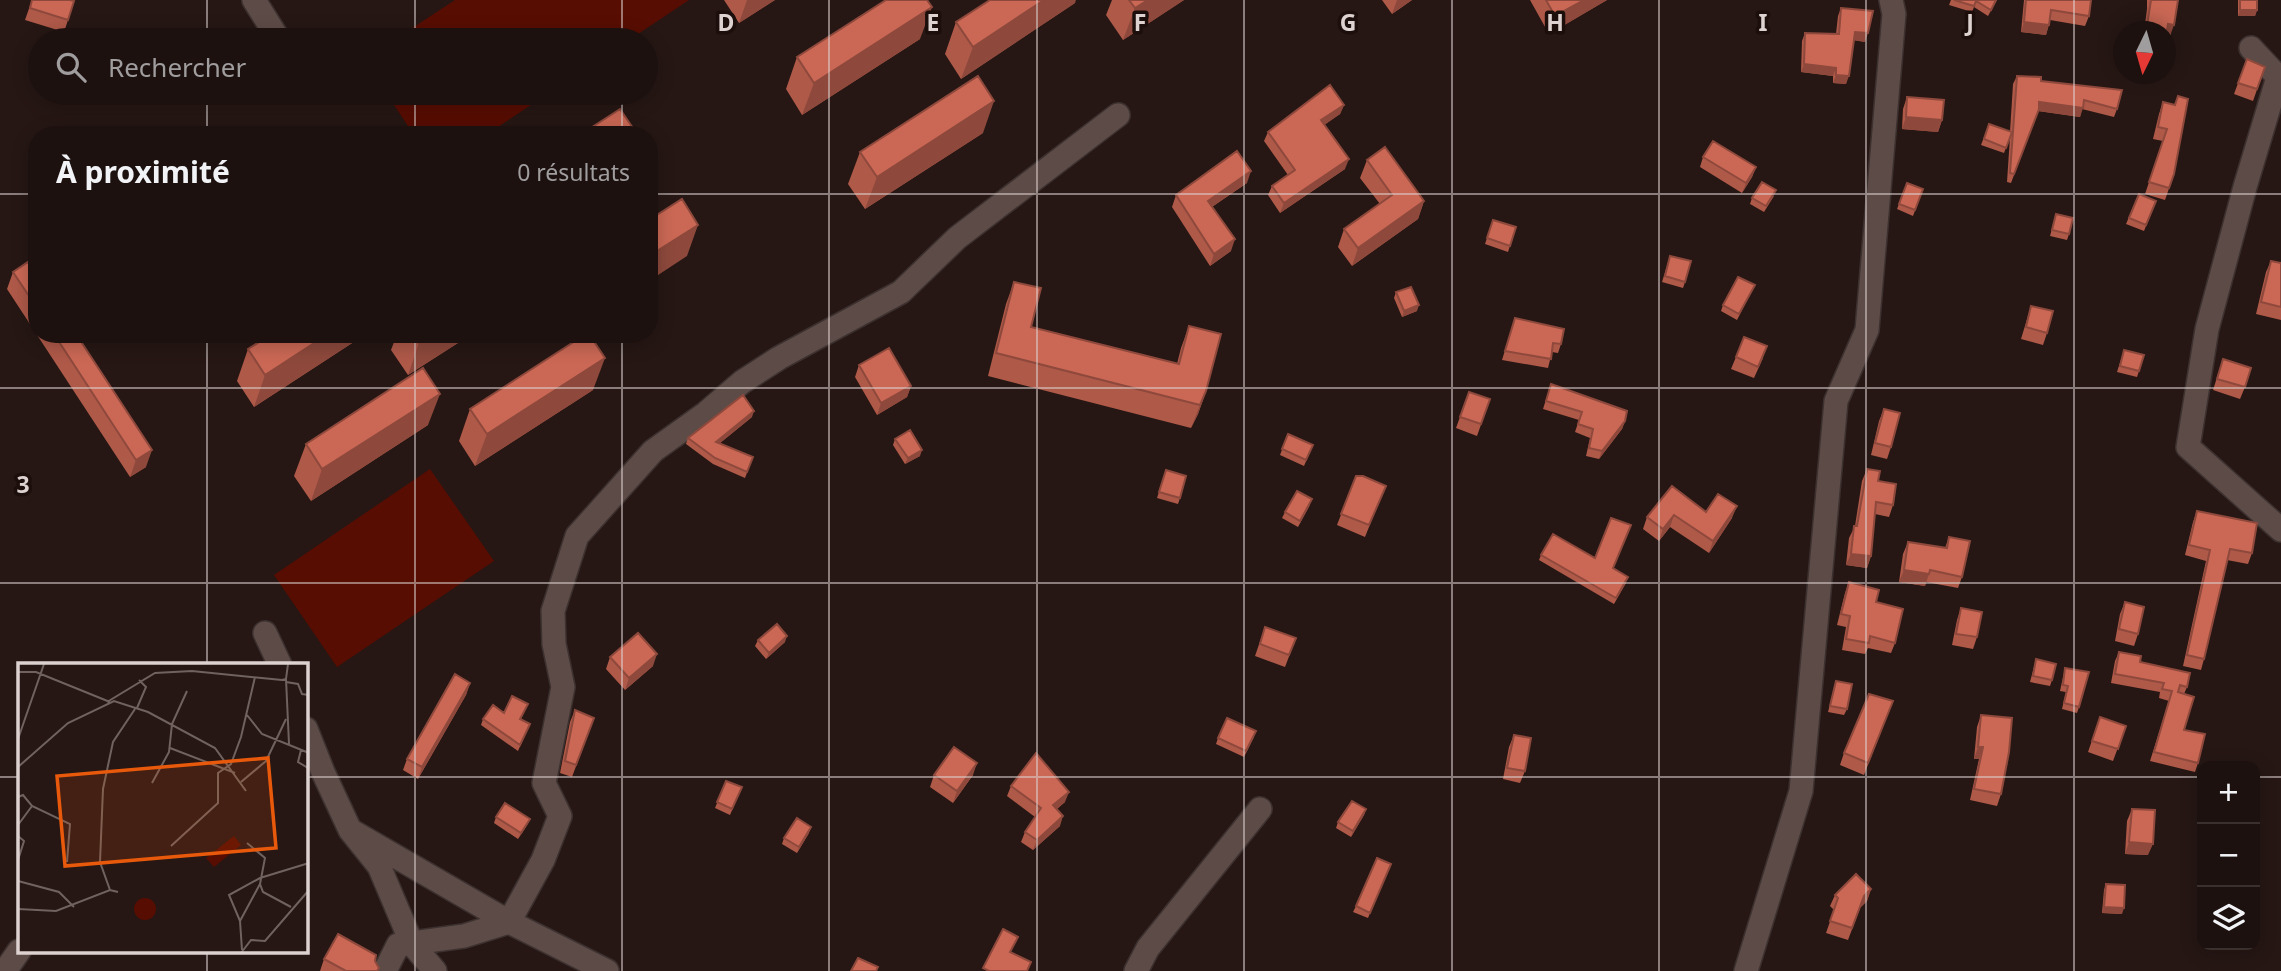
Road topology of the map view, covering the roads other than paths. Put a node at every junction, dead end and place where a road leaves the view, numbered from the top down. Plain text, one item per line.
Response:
1 (254, 0) edge
2 (1891, 0) edge
3 (272, 28) edge
4 (2251, 47) dead end
5 (1118, 115) dead end
6 (2281, 530) edge
7 (265, 633) dead end
8 (279, 663) edge
9 (308, 735) edge
10 (1260, 809) dead end
11 (350, 830) junction
12 (509, 922) junction
13 (412, 944) junction
14 (18, 952) edge
15 (5, 971) edge
16 (385, 971) edge
17 (435, 971) edge
18 (607, 971) edge
19 (1136, 971) edge
20 (1746, 971) edge

1 - 3 street
2 - 20 street
4 - 6 street
5 - 12 street
7 - 8 street
9 - 11 street
10 - 19 street
11 - 12 street
11 - 13 street
12 - 13 street
12 - 18 street
13 - 16 street
13 - 17 street
14 - 15 street

